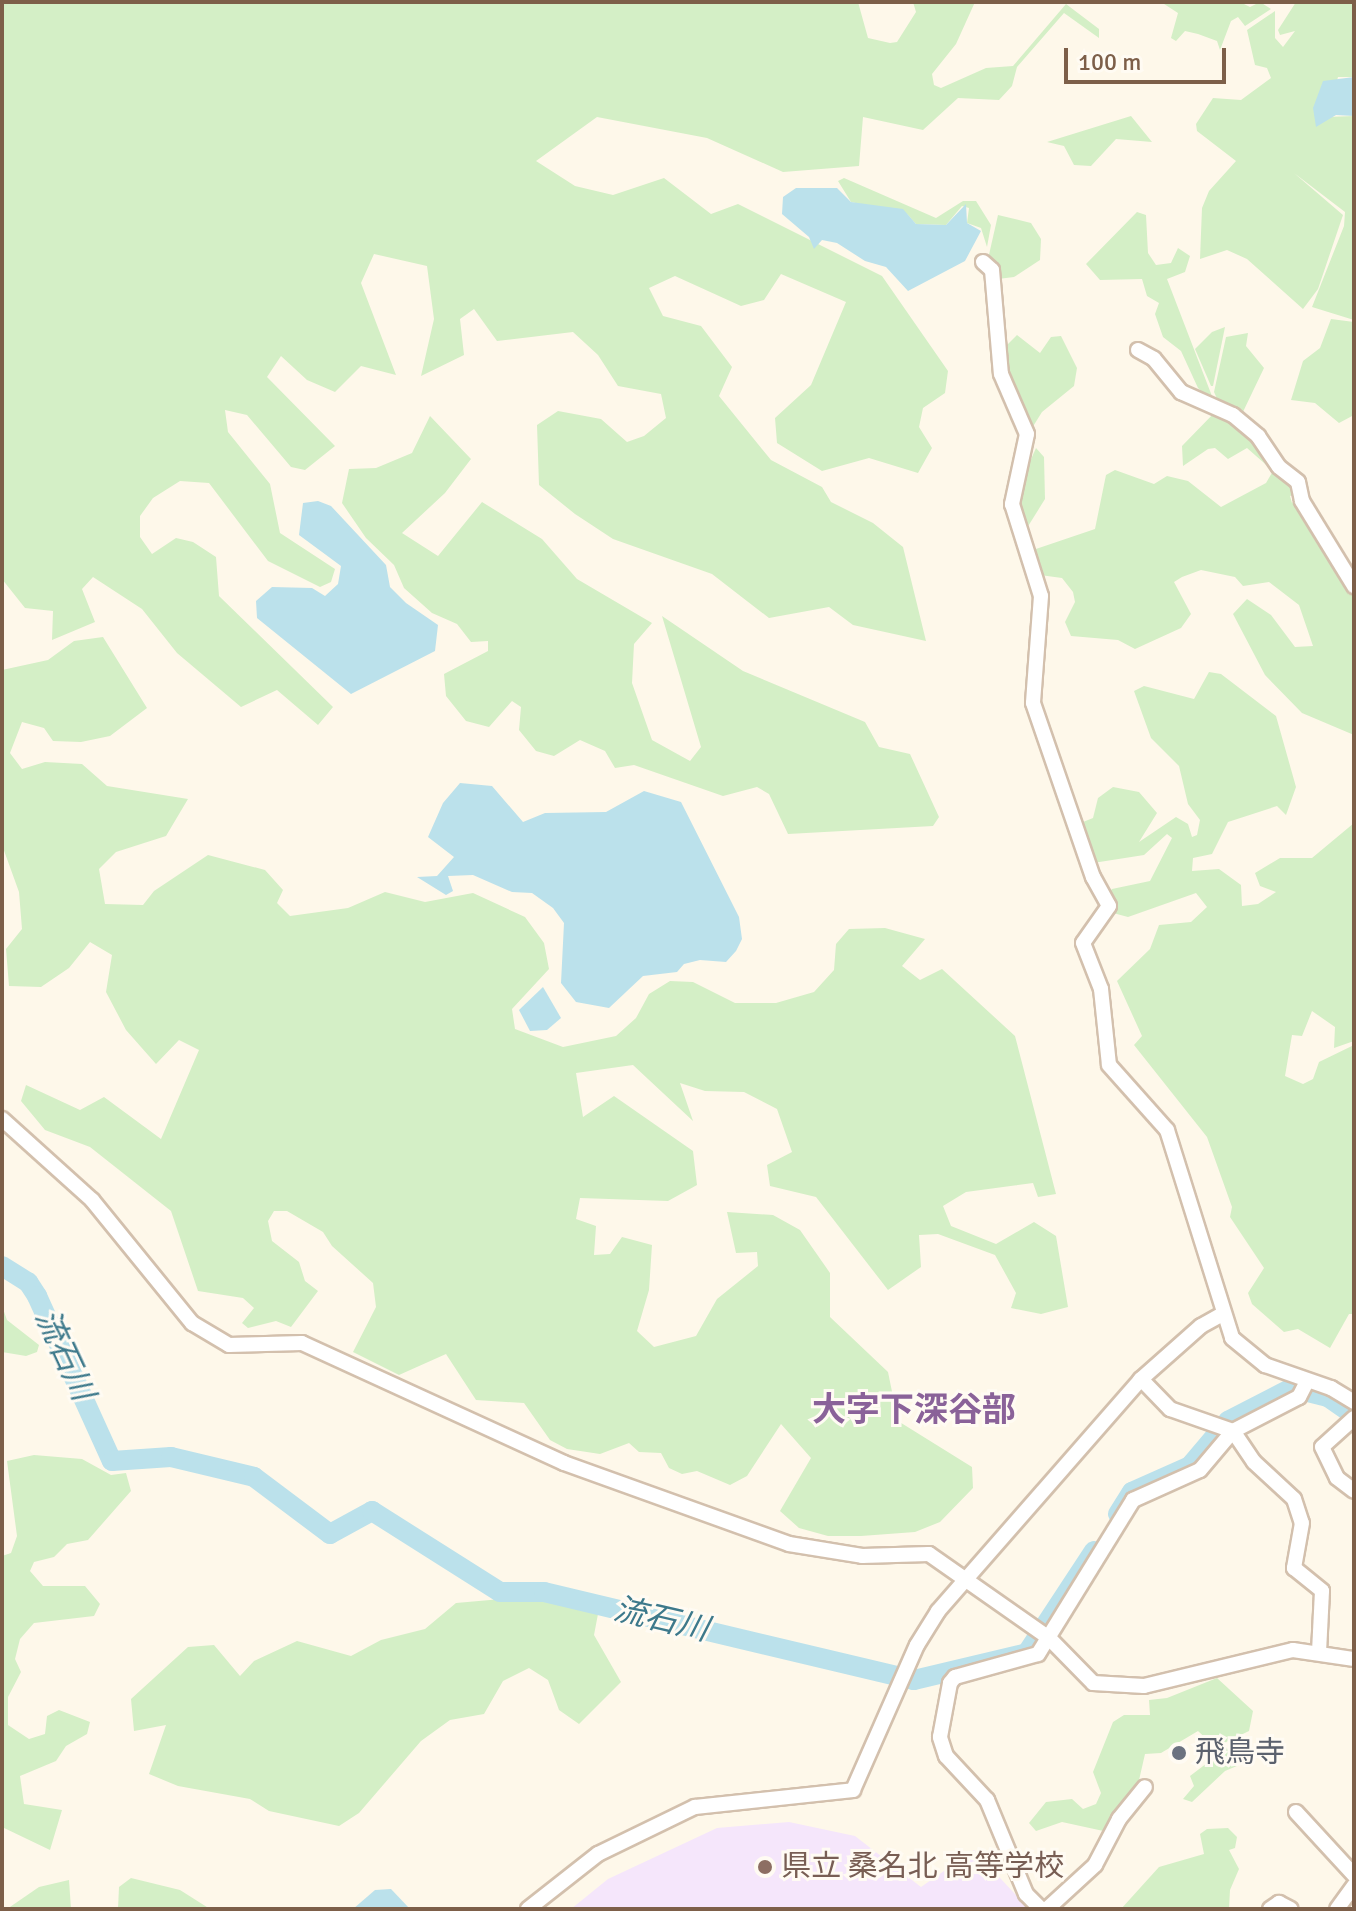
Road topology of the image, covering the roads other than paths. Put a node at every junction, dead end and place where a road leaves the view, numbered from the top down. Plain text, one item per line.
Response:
1 (983, 262) dead end
2 (1138, 350) dead end
3 (1354, 586) edge
4 (2, 1119) edge
5 (1223, 1314) junction
6 (1141, 1379) junction
7 (1307, 1381) junction
8 (1354, 1402) edge
9 (1352, 1420) edge
10 (1227, 1428) junction
11 (1354, 1491) edge
12 (967, 1580) junction
13 (1049, 1638) junction
14 (1319, 1652) junction
15 (1354, 1659) edge
16 (1145, 1787) dead end
17 (1296, 1812) dead end
18 (1354, 1875) edge
19 (1354, 1886) edge
20 (528, 1909) edge
21 (1041, 1909) edge
22 (1047, 1909) edge
23 (1270, 1909) edge
24 (1291, 1909) edge
25 (1337, 1909) edge

1 - 5 street
2 - 3 street
4 - 12 street
5 - 6 street
5 - 7 street
6 - 10 street
6 - 12 street
7 - 8 street
7 - 10 street
9 - 11 street
10 - 13 street
10 - 14 street
12 - 13 street
12 - 20 street
13 - 14 street
13 - 21 street
14 - 15 street
16 - 22 street
17 - 18 street
19 - 25 street
23 - 24 street

